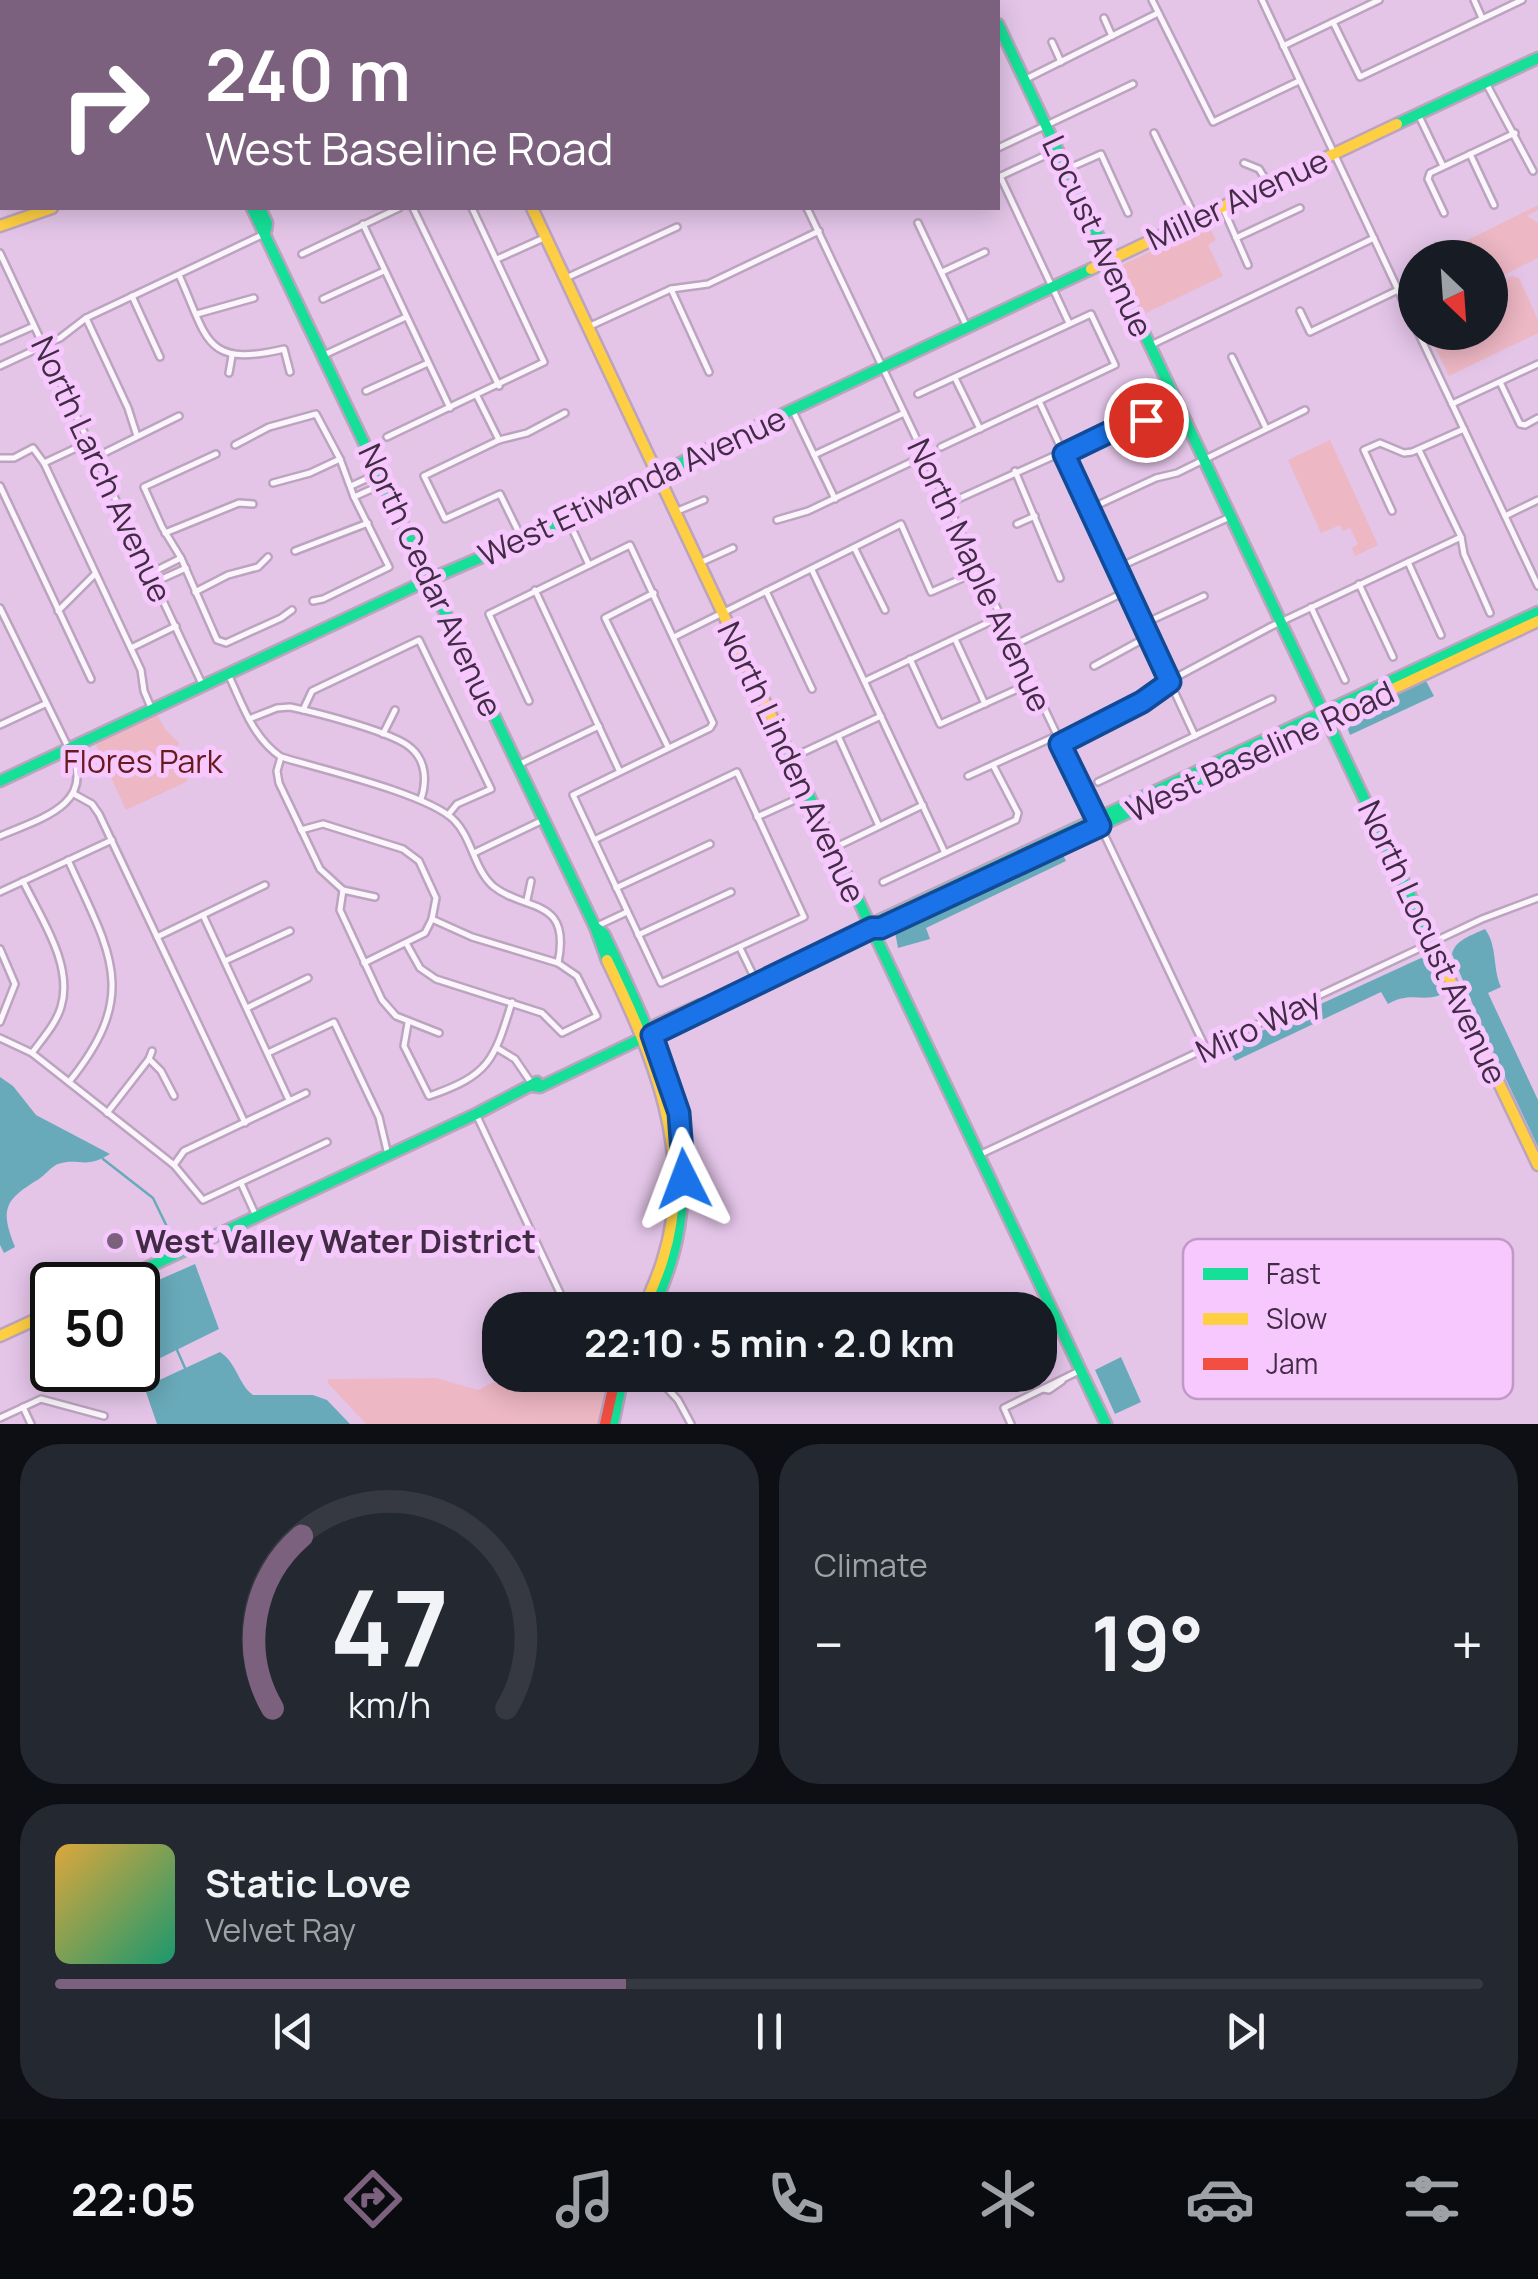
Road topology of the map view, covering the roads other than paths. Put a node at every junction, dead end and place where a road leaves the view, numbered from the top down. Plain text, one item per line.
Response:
1 (1152, 0) edge
2 (1262, 0) edge
3 (1379, 0) edge
4 (1474, 0) edge
5 (1522, 0) edge
6 (1158, 14) junction
7 (1104, 18) dead end
8 (1482, 18) junction
9 (1333, 22) junction
10 (1000, 28) edge
11 (1112, 36) junction
12 (1052, 42) dead end
13 (1283, 46) junction
14 (1538, 58) edge
15 (1061, 62) junction
16 (1024, 80) junction
17 (1300, 81) junction
18 (1486, 83) junction
19 (1133, 84) dead end
20 (1418, 114) junction
21 (1046, 126) junction
22 (1154, 133) dead end
23 (1515, 133) junction
24 (1000, 147) edge
25 (1057, 150) junction
26 (1334, 154) junction
27 (1470, 154) junction
28 (1244, 162) dead end
29 (1443, 167) junction
30 (1067, 170) junction
31 (1533, 171) dead end
32 (1000, 177) edge
33 (1000, 179) edge
34 (1269, 185) junction
35 (1494, 205) dead end
36 (1222, 207) junction
37 (1300, 208) dead end
38 (259, 210) edge
39 (394, 210) edge
40 (415, 210) edge
41 (473, 210) edge
42 (533, 210) edge
43 (809, 210) edge
44 (30, 211) edge
45 (1128, 213) dead end
46 (1444, 213) dead end
47 (1196, 220) junction
48 (918, 223) dead end
49 (363, 224) junction
50 (0, 226) edge
51 (676, 227) dead end
52 (818, 231) junction
53 (266, 233) junction
54 (546, 236) junction
55 (1236, 238) junction
56 (1374, 238) junction
57 (985, 252) dead end
58 (0, 254) edge
59 (302, 254) dead end
60 (497, 259) junction
61 (1109, 260) junction
62 (1248, 264) dead end
63 (384, 271) junction
64 (942, 272) junction
65 (178, 274) junction
66 (566, 278) junction
67 (1119, 282) junction
68 (1058, 284) junction
69 (672, 289) junction
70 (1398, 290) joint
71 (132, 296) junction
72 (254, 298) dead end
73 (323, 299) dead end
74 (1300, 311) dead end
75 (197, 314) junction
76 (406, 317) junction
77 (86, 318) junction
78 (1069, 323) junction
79 (34, 326) junction
80 (588, 327) junction
81 (967, 327) junction
82 (1, 339) edge
83 (45, 346) junction
84 (1149, 346) junction
85 (1427, 350) edge
86 (324, 355) junction
87 (232, 356) junction
88 (160, 357) dead end
89 (1232, 357) dead end
90 (428, 363) junction
91 (1538, 364) edge
92 (0, 366) edge
93 (882, 368) junction
94 (290, 372) dead end
95 (709, 372) dead end
96 (229, 373) dead end
97 (955, 377) junction
98 (1500, 382) junction
99 (499, 386) junction
100 (366, 390) dead end
101 (918, 394) dead end
102 (477, 396) junction
103 (1039, 401) junction
104 (1452, 404) junction
105 (1178, 406) junction
106 (450, 408) junction
107 (792, 410) junction
108 (1306, 410) dead end
109 (904, 413) junction
110 (565, 414) dead end
111 (178, 416) dead end
112 (1538, 418) edge
113 (1266, 428) junction
114 (1464, 428) junction
115 (980, 429) junction
116 (137, 436) junction
117 (387, 437) dead end
118 (499, 440) junction
119 (89, 442) junction
120 (235, 445) dead end
121 (941, 447) dead end
122 (1418, 450) junction
123 (216, 454) dead end
124 (1064, 454) junction
125 (814, 455) junction
126 (924, 456) junction
127 (96, 457) junction
128 (0, 458) edge
129 (340, 459) junction
130 (1203, 461) junction
131 (44, 463) junction
132 (1014, 471) junction
133 (383, 477) junction
134 (659, 478) junction
135 (273, 482) dead end
136 (0, 486) edge
137 (351, 486) junction
138 (354, 497) junction
139 (835, 499) junction
140 (704, 500) dead end
141 (1538, 500) edge
142 (253, 504) dead end
143 (946, 504) junction
144 (1089, 509) junction
145 (1392, 511) dead end
146 (675, 512) junction
147 (1035, 516) junction
148 (1505, 516) junction
149 (1230, 517) junction
150 (568, 520) junction
151 (777, 520) dead end
152 (368, 523) junction
153 (1018, 524) dead end
154 (165, 532) junction
155 (1461, 537) junction
156 (523, 541) junction
157 (733, 548) dead end
158 (856, 548) junction
159 (295, 552) dead end
160 (268, 557) dead end
161 (181, 558) junction
162 (1408, 562) junction
163 (699, 564) junction
164 (588, 565) junction
165 (186, 568) junction
166 (1116, 568) junction
167 (812, 570) junction
168 (978, 571) junction
169 (151, 573) junction
170 (94, 575) junction
171 (1060, 578) dead end
172 (431, 579) junction
173 (155, 582) junction
174 (1359, 584) junction
175 (1538, 586) edge
176 (535, 590) junction
177 (766, 591) junction
178 (1127, 591) junction
179 (195, 592) junction
180 (654, 593) junction
181 (1204, 596) dead end
182 (312, 601) dead end
183 (1311, 607) junction
184 (0, 608) edge
185 (58, 610) junction
186 (292, 610) dead end
187 (885, 610) dead end
188 (1538, 612) edge
189 (1490, 613) dead end
190 (722, 614) junction
191 (1000, 618) junction
192 (1538, 621) edge
193 (1279, 623) junction
194 (1143, 624) junction
195 (176, 626) junction
196 (1441, 635) dead end
197 (674, 636) junction
198 (1149, 636) junction
199 (954, 638) junction
200 (1014, 646) junction
201 (131, 648) junction
202 (1394, 657) dead end
203 (910, 659) junction
204 (1094, 666) dead end
205 (228, 674) junction
206 (91, 680) dead end
207 (1346, 680) dead end
208 (865, 682) junction
209 (1031, 682) junction
210 (1170, 682) junction
211 (203, 686) junction
212 (812, 689) dead end
213 (529, 700) dead end
214 (1272, 700) dead end
215 (45, 704) junction
216 (985, 704) junction
217 (152, 710) junction
218 (303, 710) junction
219 (395, 710) dead end
220 (881, 716) junction
221 (1323, 716) junction
222 (249, 719) junction
223 (0, 724) edge
224 (599, 726) junction
225 (382, 734) junction
226 (838, 736) junction
227 (1056, 736) junction
228 (1195, 736) junction
229 (1060, 744) junction
230 (668, 747) junction
231 (69, 749) junction
232 (281, 757) junction
233 (791, 758) junction
234 (518, 764) junction
235 (993, 764) junction
236 (620, 770) junction
237 (968, 776) dead end
238 (0, 781) edge
239 (1098, 782) dead end
240 (74, 794) junction
241 (808, 794) junction
242 (421, 800) junction
243 (923, 805) junction
244 (448, 815) junction
245 (757, 817) junction
246 (544, 819) junction
247 (1098, 822) junction
248 (879, 826) junction
249 (301, 830) junction
250 (0, 836) edge
251 (112, 840) junction
252 (594, 840) junction
253 (710, 844) dead end
254 (834, 848) junction
255 (944, 852) junction
256 (474, 853) junction
257 (68, 860) junction
258 (24, 881) junction
259 (531, 882) dead end
260 (883, 882) dead end
261 (265, 885) dead end
262 (616, 888) junction
263 (343, 890) junction
264 (0, 892) edge
265 (731, 892) dead end
266 (375, 897) dead end
267 (1538, 898) edge
268 (527, 900) junction
269 (628, 912) junction
270 (202, 915) junction
271 (432, 919) junction
272 (595, 927) junction
273 (872, 928) junction
274 (290, 931) dead end
275 (638, 935) junction
276 (157, 937) junction
277 (406, 942) junction
278 (1432, 943) junction
279 (740, 948) junction
280 (0, 950) edge
281 (225, 962) junction
282 (364, 962) junction
283 (558, 963) junction
284 (308, 978) dead end
285 (757, 983) junction
286 (512, 1002) junction
287 (247, 1008) junction
288 (0, 1022) edge
289 (408, 1023) junction
290 (439, 1033) dead end
291 (646, 1034) junction
292 (0, 1038) edge
293 (498, 1048) junction
294 (1206, 1049) junction
295 (152, 1051) dead end
296 (32, 1053) junction
297 (268, 1054) junction
298 (149, 1060) junction
299 (68, 1082) junction
300 (533, 1086) junction
301 (306, 1093) dead end
302 (174, 1096) dead end
303 (289, 1100) junction
304 (107, 1113) junction
305 (476, 1114) junction
306 (245, 1122) junction
307 (327, 1142) dead end
308 (979, 1154) junction
309 (388, 1155) junction
310 (174, 1165) junction
311 (1538, 1165) edge
312 (241, 1183) junction
313 (256, 1216) junction
314 (159, 1262) edge
315 (560, 1292) edge
316 (651, 1292) edge
317 (660, 1292) edge
318 (30, 1322) edge
319 (0, 1336) edge
320 (1080, 1370) junction
321 (616, 1392) edge
322 (671, 1392) edge
323 (23, 1407) junction
324 (104, 1416) dead end
325 (0, 1418) edge
326 (31, 1424) edge
327 (609, 1424) edge
328 (691, 1424) edge
329 (1010, 1424) edge
330 (1106, 1424) edge

1 - 6 street
2 - 13 street
3 - 9 street
4 - 8 street
5 - 8 street
6 - 11 street
6 - 17 street
7 - 11 street
8 - 9 street
9 - 13 street
10 - 16 street, Locust Avenue
11 - 15 street
12 - 15 street
13 - 17 street
14 - 18 street, Miller Avenue
15 - 16 street
16 - 21 street, Locust Avenue
17 - 26 street
18 - 20 street, Miller Avenue
18 - 23 street
19 - 21 street
20 - 26 street, Miller Avenue
20 - 29 street
21 - 24 street
21 - 25 street, Locust Avenue
22 - 47 street
23 - 27 street
23 - 31 street
25 - 30 street, Locust Avenue
25 - 32 street
26 - 34 street, Miller Avenue
26 - 56 street
27 - 29 street
27 - 35 street
28 - 34 street
29 - 46 street
30 - 45 street
30 - 61 street, Locust Avenue
33 - 68 street
34 - 36 street, Miller Avenue
36 - 47 street, Miller Avenue
36 - 55 street
37 - 55 street
38 - 53 street, North Cedar Avenue
39 - 49 street
40 - 99 street
41 - 60 street
42 - 54 street, North Linden Avenue
43 - 52 street, North Maple Avenue
44 - 50 street
47 - 61 street, Miller Avenue
48 - 64 street
49 - 59 street
49 - 63 street
51 - 66 street
52 - 69 street
52 - 93 street, North Maple Avenue
53 - 65 street
53 - 86 street, North Cedar Avenue
54 - 60 street
54 - 66 street, North Linden Avenue
55 - 62 street
56 - 70 street
56 - 84 street
57 - 64 street
58 - 79 street, North Larch Avenue
60 - 99 street
61 - 67 street, Locust Avenue
61 - 68 street, Miller Avenue
63 - 73 street
63 - 76 street
64 - 81 street
65 - 71 street
65 - 75 street
66 - 80 street, North Linden Avenue
67 - 68 street
67 - 84 street, Locust Avenue
68 - 78 street
68 - 81 street, Miller Avenue
69 - 80 street
69 - 95 street
70 - 74 street
71 - 77 street
71 - 88 street
72 - 75 street
75 - 87 street
76 - 86 street
76 - 90 street
77 - 83 street
77 - 116 street
78 - 97 street
78 - 103 street
79 - 82 street
79 - 83 street, North Larch Avenue
80 - 134 street, North Linden Avenue
81 - 93 street, Miller Avenue
83 - 92 street
83 - 119 street, North Larch Avenue
84 - 105 street, Locust Avenue
85 - 104 street
86 - 133 street, North Cedar Avenue
87 - 94 street
87 - 96 street
89 - 113 street
90 - 100 street
90 - 106 street
91 - 98 street
93 - 107 street, West Etiwanda Avenue
93 - 109 street, North Maple Avenue
97 - 101 street
97 - 115 street
98 - 104 street
98 - 112 street
99 - 102 street
102 - 106 street
102 - 118 street
103 - 115 street
103 - 124 street
104 - 114 street
105 - 124 street
105 - 130 street, Locust Avenue
106 - 117 street
107 - 125 street
107 - 134 street, West Etiwanda Avenue
108 - 113 street
109 - 125 street
109 - 126 street, North Maple Avenue
110 - 118 street
111 - 116 street
113 - 130 street
114 - 122 street
114 - 148 street
115 - 121 street
116 - 127 street
118 - 156 street
119 - 127 street, North Larch Avenue
119 - 131 street
120 - 129 street
122 - 145 street
122 - 155 street
123 - 154 street
124 - 132 street
124 - 144 street
125 - 139 street
126 - 139 street
126 - 143 street, North Maple Avenue
127 - 169 street, North Larch Avenue
128 - 131 street
129 - 135 street
129 - 137 street
130 - 144 street
130 - 149 street, Locust Avenue
131 - 170 street
132 - 143 street
132 - 147 street
133 - 137 street
133 - 138 street
133 - 172 street, North Cedar Avenue
134 - 146 street, North Linden Avenue
134 - 150 street, West Etiwanda Avenue
136 - 185 street
137 - 138 street
138 - 152 street
139 - 151 street
140 - 146 street
141 - 148 street
142 - 154 street
143 - 168 street, North Maple Avenue
144 - 166 street
146 - 163 street, North Linden Avenue
147 - 153 street
147 - 171 street
148 - 175 street
149 - 166 street
149 - 193 street, Locust Avenue
150 - 156 street, West Etiwanda Avenue
150 - 164 street
152 - 159 street
152 - 182 street
154 - 161 street
155 - 162 street
155 - 189 street
156 - 172 street, West Etiwanda Avenue
157 - 163 street
158 - 167 street
158 - 168 street
158 - 187 street
160 - 179 street
161 - 165 street
161 - 169 street
162 - 174 street
162 - 196 street
163 - 190 street, North Linden Avenue
164 - 176 street
164 - 180 street
165 - 173 street
165 - 179 street
166 - 178 street
167 - 177 street
167 - 208 street
168 - 191 street, North Maple Avenue
169 - 173 street, North Larch Avenue
170 - 185 street
170 - 201 street
172 - 205 street, West Etiwanda Avenue
172 - 234 street, North Cedar Avenue
173 - 195 street, North Larch Avenue
174 - 183 street
174 - 202 street
176 - 213 street
176 - 224 street
177 - 190 street
177 - 212 street
178 - 194 street
178 - 200 street
179 - 186 street
180 - 197 street
180 - 230 street
181 - 194 street
183 - 193 street
183 - 207 street
184 - 215 street
185 - 206 street
188 - 221 street
190 - 197 street
190 - 233 street, North Linden Avenue
191 - 199 street
191 - 200 street, North Maple Avenue
192 - 221 street, West Baseline Road
193 - 210 street
193 - 221 street, Locust Avenue
194 - 198 street
195 - 201 street
195 - 211 street, North Larch Avenue
197 - 230 street
198 - 204 street
198 - 210 street
199 - 203 street
199 - 216 street
200 - 209 street, North Maple Avenue
201 - 217 street
203 - 208 street
203 - 216 street
205 - 211 street, West Etiwanda Avenue
205 - 222 street
208 - 220 street
209 - 216 street
209 - 227 street, North Maple Avenue
210 - 228 street
210 - 229 street
211 - 217 street, West Etiwanda Avenue
214 - 228 street
215 - 223 street
215 - 231 street
217 - 231 street, West Etiwanda Avenue
218 - 222 street
218 - 225 street
218 - 244 street
219 - 225 street
220 - 226 street
220 - 243 street
221 - 247 street, West Baseline Road
221 - 278 street, North Locust Avenue
222 - 232 street
224 - 234 street
224 - 236 street
225 - 242 street
226 - 233 street
226 - 248 street
227 - 229 street, North Maple Avenue
227 - 235 street
228 - 239 street
229 - 247 street, North Maple Avenue
230 - 236 street
231 - 238 street, West Etiwanda Avenue
231 - 240 street
232 - 242 street
232 - 249 street
233 - 241 street, North Linden Avenue
234 - 246 street, North Cedar Avenue
235 - 237 street
235 - 255 street
236 - 252 street
240 - 250 street
240 - 251 street
241 - 245 street
241 - 254 street, North Linden Avenue
242 - 244 street
243 - 248 street
243 - 255 street
244 - 256 street
245 - 252 street
245 - 279 street
246 - 256 street
246 - 272 street, North Cedar Avenue
247 - 273 street, West Baseline Road
247 - 294 street, North Maple Avenue
248 - 254 street
249 - 263 street
249 - 271 street
251 - 257 street
251 - 276 street
252 - 262 street
253 - 262 street
254 - 273 street, North Linden Avenue
255 - 260 street
256 - 268 street
257 - 258 street
257 - 299 street
258 - 264 street
258 - 296 street
259 - 268 street
261 - 270 street
262 - 269 street
263 - 266 street
263 - 282 street
265 - 275 street
267 - 278 street, Miro Way
268 - 283 street
269 - 272 street
269 - 275 street
270 - 276 street
270 - 281 street
271 - 277 street
271 - 283 street
272 - 291 street, North Cedar Avenue
273 - 285 street, West Baseline Road
273 - 308 street, North Linden Avenue
274 - 281 street
275 - 279 street
276 - 306 street
277 - 282 street
277 - 286 street
278 - 294 street, Miro Way
278 - 311 street, North Locust Avenue
279 - 285 street
280 - 288 street
281 - 287 street
282 - 289 street
283 - 286 street
284 - 287 street
285 - 291 street, West Baseline Road
286 - 293 street
287 - 297 street
289 - 290 street
289 - 293 street
291 - 300 street, West Baseline Road
291 - 316 street
291 - 317 street
292 - 296 street
293 - 300 street
294 - 308 street, Miro Way
295 - 298 street
296 - 299 street
297 - 303 street
297 - 309 street
298 - 302 street
298 - 304 street
299 - 304 street
300 - 305 street, West Baseline Road
301 - 303 street
303 - 306 street
304 - 310 street
305 - 309 street, West Baseline Road
305 - 315 street
306 - 310 street
307 - 312 street
308 - 320 street, North Linden Avenue
309 - 313 street, West Baseline Road
310 - 312 street
312 - 313 street
313 - 314 street, West Baseline Road
318 - 319 street
320 - 329 street
320 - 330 street, North Linden Avenue
321 - 327 street
322 - 328 street
323 - 324 street
323 - 325 street
323 - 326 street

